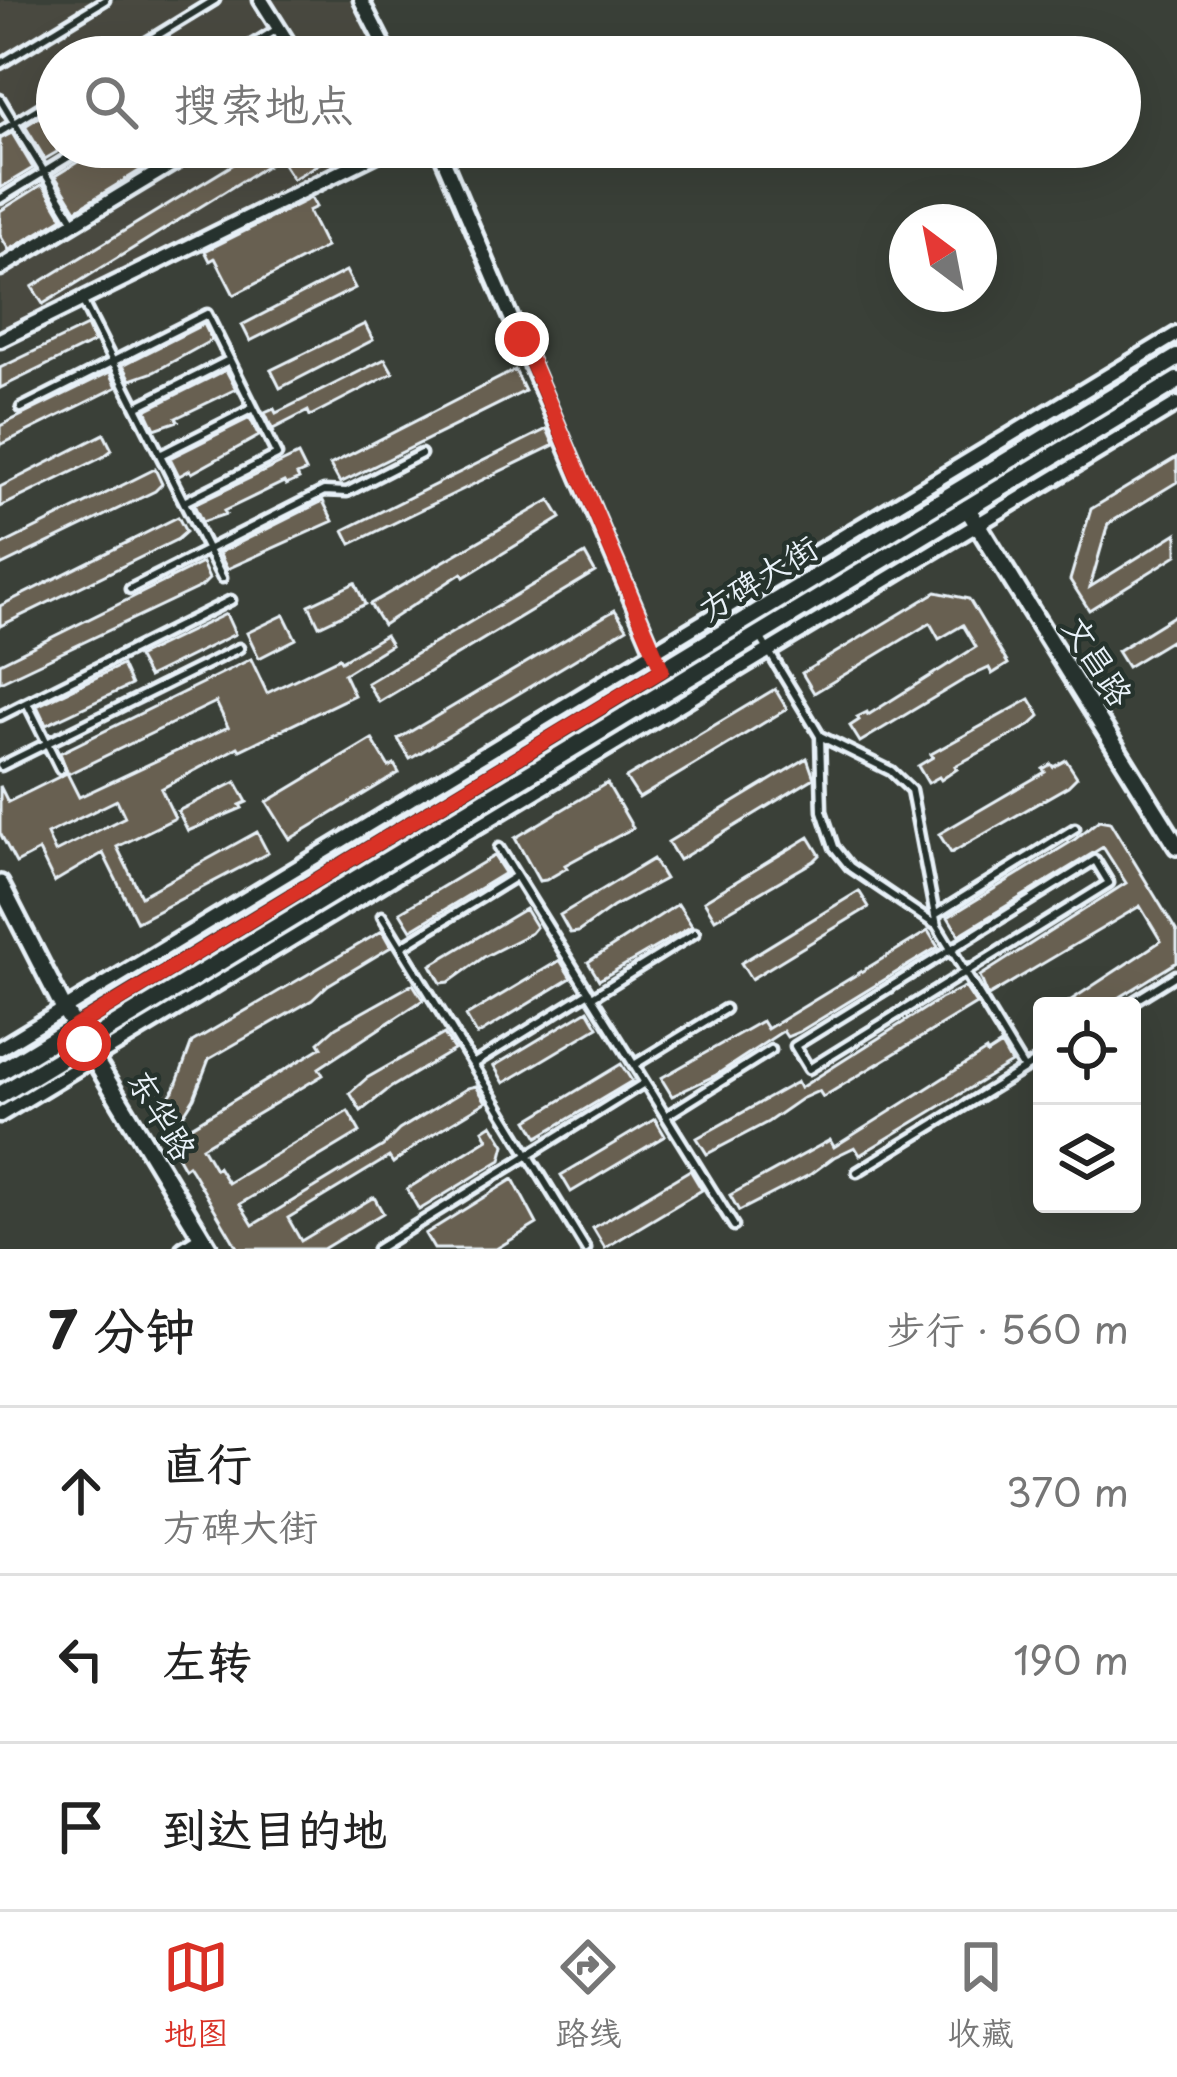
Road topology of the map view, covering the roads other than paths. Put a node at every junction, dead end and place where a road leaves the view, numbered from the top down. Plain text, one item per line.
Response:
1 (105, 0) edge
2 (215, 0) edge
3 (262, 0) edge
4 (361, 0) edge
5 (279, 28) junction
6 (46, 36) edge
7 (156, 36) edge
8 (266, 36) edge
9 (284, 36) edge
10 (379, 36) edge
11 (36, 42) edge
12 (0, 64) edge
13 (0, 98) edge
14 (36, 110) edge
15 (15, 123) junction
16 (0, 132) edge
17 (36, 158) edge
18 (42, 168) edge
19 (51, 168) edge
20 (165, 168) edge
21 (347, 168) edge
22 (447, 168) edge
23 (44, 172) junction
24 (0, 199) edge
25 (75, 223) junction
26 (0, 268) edge
27 (82, 300) junction
28 (1177, 334) edge
29 (0, 340) edge
30 (1177, 358) edge
31 (230, 360) junction
32 (113, 362) junction
33 (1177, 381) edge
34 (1177, 404) edge
35 (136, 407) junction
36 (254, 407) junction
37 (21, 408) dead end
38 (160, 454) junction
39 (421, 454) dead end
40 (184, 502) junction
41 (967, 508) junction
42 (977, 525) junction
43 (207, 549) junction
44 (222, 578) dead end
45 (130, 589) dead end
46 (231, 600) dead end
47 (763, 643) junction
48 (238, 648) dead end
49 (654, 651) junction
50 (662, 670) junction
51 (27, 703) junction
52 (0, 716) edge
53 (820, 736) junction
54 (47, 743) junction
55 (1, 766) edge
56 (60, 769) dead end
57 (1075, 828) dead end
58 (1177, 846) edge
59 (500, 848) dead end
60 (517, 876) junction
61 (0, 884) edge
62 (935, 914) junction
63 (382, 916) dead end
64 (937, 926) junction
65 (695, 933) dead end
66 (401, 946) junction
67 (951, 949) junction
68 (965, 972) junction
69 (1176, 975) edge
70 (590, 994) junction
71 (1141, 997) edge
72 (64, 1009) junction
73 (725, 1009) dead end
74 (84, 1043) junction
75 (0, 1048) edge
76 (771, 1050) dead end
77 (473, 1064) junction
78 (1033, 1064) edge
79 (634, 1065) junction
80 (1024, 1069) junction
81 (0, 1072) edge
82 (645, 1082) junction
83 (0, 1095) edge
84 (0, 1114) edge
85 (666, 1116) junction
86 (529, 1155) junction
87 (857, 1172) dead end
88 (734, 1226) dead end
89 (205, 1243) edge
90 (183, 1249) edge
91 (377, 1249) edge
92 (586, 1249) edge

1 - 6 lane
2 - 7 lane
3 - 5 street
4 - 10 street
5 - 8 lane
5 - 9 street
11 - 12 lane
13 - 15 lane
14 - 15 lane
15 - 16 lane
15 - 17 lane
18 - 23 lane
19 - 23 lane
20 - 25 street
21 - 27 street
22 - 49 street
23 - 24 lane
23 - 25 lane
25 - 26 street
27 - 29 street
27 - 32 lane
28 - 49 street
30 - 50 main road, 方碑大街
31 - 32 lane
31 - 35 lane
31 - 36 lane
32 - 35 lane
32 - 37 lane
33 - 41 main road, 方碑大街
34 - 42 street
35 - 38 lane
36 - 38 lane
36 - 40 lane
38 - 40 lane
39 - 43 lane
40 - 43 lane
41 - 42 street, 文昌路
41 - 47 main road, 方碑大街
42 - 47 street
42 - 58 street, 文昌路
43 - 44 lane
43 - 45 lane
46 - 51 lane
47 - 53 lane
47 - 74 main road, 方碑大街
48 - 54 lane
49 - 50 street
49 - 72 street
50 - 74 main road, 方碑大街
51 - 52 lane
51 - 54 lane
53 - 62 lane
53 - 64 lane
54 - 55 lane
54 - 56 lane
57 - 62 lane
59 - 60 lane
60 - 66 lane
60 - 70 lane
61 - 72 street, 东华路
62 - 64 lane
63 - 66 lane
64 - 67 lane
65 - 70 lane
66 - 77 lane
67 - 68 lane
67 - 68 lane
67 - 68 lane
68 - 80 lane
69 - 71 lane
70 - 77 lane
70 - 79 lane
72 - 74 street, 东华路
72 - 75 street
73 - 79 lane
74 - 81 main road, 方碑大街
74 - 83 main road, 方碑大街
74 - 84 street
74 - 89 street, 东华路
76 - 85 lane
77 - 86 lane
78 - 80 lane
79 - 82 lane
80 - 87 lane
82 - 85 lane
82 - 86 lane
85 - 88 lane
86 - 91 lane
86 - 92 lane
89 - 90 street

